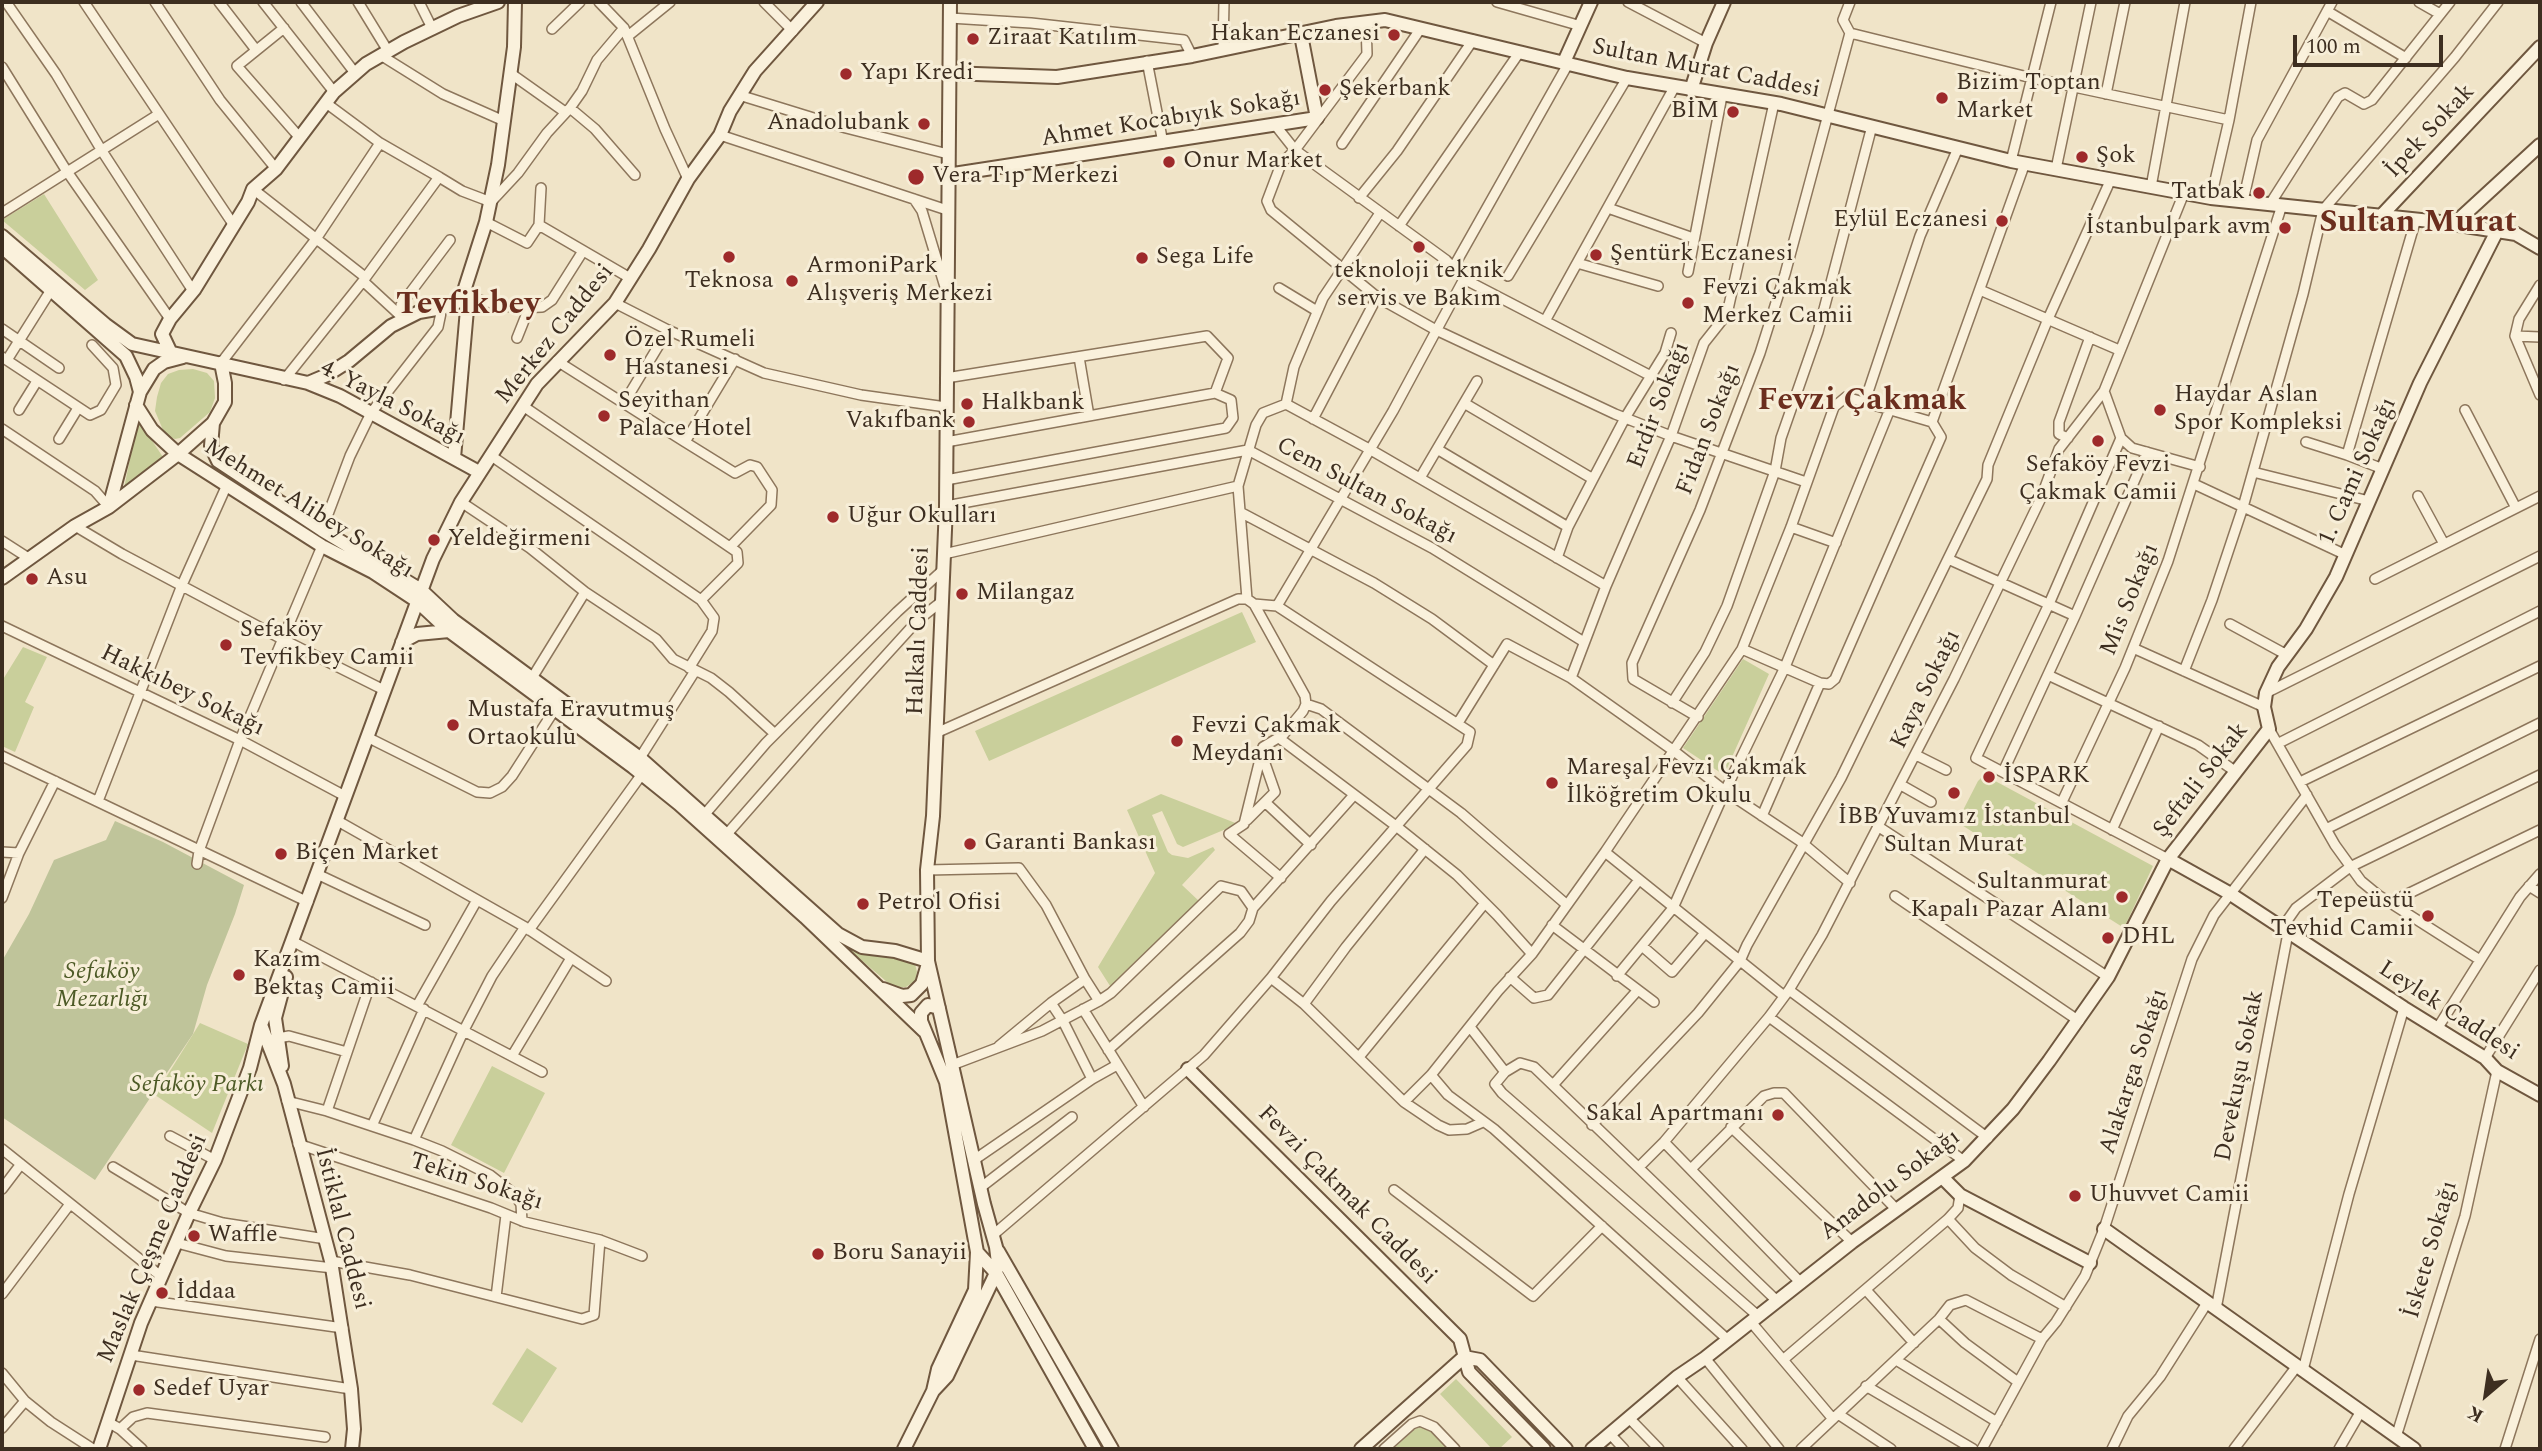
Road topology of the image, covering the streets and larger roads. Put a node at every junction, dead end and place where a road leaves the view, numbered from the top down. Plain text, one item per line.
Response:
1 (6, 2) edge
2 (84, 2) edge
3 (155, 2) edge
4 (219, 2) edge
5 (263, 2) edge
6 (301, 2) edge
7 (358, 2) edge
8 (419, 2) edge
9 (498, 2) edge
10 (515, 2) edge
11 (580, 2) edge
12 (599, 2) edge
13 (670, 2) edge
14 (764, 2) edge
15 (817, 2) edge
16 (950, 2) edge
17 (1224, 2) edge
18 (1497, 2) edge
19 (1591, 2) edge
20 (1628, 2) edge
21 (1724, 2) edge
22 (1850, 2) edge
23 (2051, 2) edge
24 (2091, 2) edge
25 (2125, 2) edge
26 (2185, 2) edge
27 (2251, 2) edge
28 (2419, 2) edge
29 (2450, 2) edge
30 (2498, 2) edge
31 (2330, 6) edge
32 (2440, 14) junction
33 (950, 18) junction
34 (1366, 23) junction
35 (1581, 26) junction
36 (1421, 27) junction
37 (284, 28) junction
38 (432, 28) junction
39 (552, 29) dead end
40 (793, 31) junction
41 (626, 32) junction
42 (1850, 33) junction
43 (1301, 35) junction
44 (1473, 40) junction
45 (1706, 43) junction
46 (2540, 47) edge
47 (1223, 49) junction
48 (256, 51) junction
49 (1519, 53) junction
50 (385, 54) junction
51 (1192, 55) junction
52 (2406, 58) junction
53 (1147, 61) junction
54 (1566, 63) junction
55 (2, 67) edge
56 (355, 73) junction
57 (510, 73) junction
58 (950, 73) junction
59 (1628, 78) junction
60 (2032, 78) junction
61 (1675, 86) junction
62 (2073, 87) junction
63 (1691, 90) junction
64 (334, 92) junction
65 (2106, 94) junction
66 (739, 95) junction
67 (1722, 96) junction
68 (326, 103) junction
69 (1774, 103) junction
70 (2166, 106) junction
71 (568, 110) junction
72 (159, 114) junction
73 (1828, 116) junction
74 (1317, 118) junction
75 (2229, 120) junction
76 (504, 121) junction
77 (1276, 126) junction
78 (1872, 126) junction
79 (720, 135) junction
80 (300, 138) junction
81 (380, 143) junction
82 (1163, 143) junction
83 (1342, 144) dead end
84 (2540, 145) edge
85 (1958, 148) junction
86 (1296, 150) junction
87 (102, 151) junction
88 (948, 154) junction
89 (2011, 161) junction
90 (2025, 163) junction
91 (276, 169) junction
92 (2056, 169) junction
93 (66, 170) junction
94 (635, 175) dead end
95 (947, 175) junction
96 (439, 177) junction
97 (688, 179) junction
98 (2111, 179) junction
99 (2151, 187) junction
100 (541, 188) dead end
101 (253, 189) junction
102 (2184, 193) junction
103 (1359, 198) junction
104 (2211, 198) junction
105 (914, 199) junction
106 (2243, 201) junction
107 (491, 202) junction
108 (2276, 205) junction
109 (1608, 208) junction
110 (947, 210) junction
111 (2323, 210) junction
112 (2, 213) edge
113 (1380, 213) junction
114 (2381, 216) junction
115 (2416, 219) junction
116 (486, 222) junction
117 (233, 224) junction
118 (2454, 224) junction
119 (539, 225) junction
120 (1399, 226) junction
121 (2497, 230) junction
122 (2, 236) edge
123 (1693, 238) junction
124 (316, 239) junction
125 (450, 240) dead end
126 (2, 247) edge
127 (2540, 248) edge
128 (583, 251) junction
129 (1577, 263) junction
130 (1343, 268) junction
131 (1453, 268) junction
132 (1688, 272) dead end
133 (1507, 276) dead end
134 (630, 278) junction
135 (364, 279) junction
136 (1464, 279) junction
137 (2540, 285) edge
138 (1658, 286) dead end
139 (1279, 288) dead end
140 (51, 290) junction
141 (1980, 290) junction
142 (193, 291) junction
143 (947, 292) junction
144 (1377, 297) junction
145 (468, 298) junction
146 (615, 303) junction
147 (442, 308) junction
148 (529, 308) junction
149 (1317, 311) junction
150 (170, 319) junction
151 (405, 319) junction
152 (2048, 319) junction
153 (1545, 321) junction
154 (2, 329) edge
155 (668, 330) junction
156 (1437, 330) junction
157 (1671, 332) dead end
158 (2515, 336) junction
159 (2090, 337) junction
160 (2540, 337) edge
161 (517, 338) dead end
162 (19, 341) junction
163 (92, 345) dead end
164 (2119, 349) junction
165 (170, 351) junction
166 (194, 357) junction
167 (1079, 357) junction
168 (4, 359) edge
169 (736, 359) junction
170 (557, 362) junction
171 (221, 363) junction
172 (59, 368) dead end
173 (1651, 376) junction
174 (946, 378) junction
175 (284, 380) junction
176 (37, 381) junction
177 (1477, 381) dead end
178 (308, 383) junction
179 (2104, 391) junction
180 (1215, 393) junction
181 (2540, 395) edge
182 (138, 398) junction
183 (1866, 401) junction
184 (624, 403) junction
185 (1464, 403) junction
186 (1286, 404) junction
187 (523, 406) junction
188 (946, 407) junction
189 (78, 408) junction
190 (19, 410) dead end
191 (1890, 410) junction
192 (2465, 410) dead end
193 (371, 413) junction
194 (1088, 416) junction
195 (1625, 418) junction
196 (1313, 419) junction
197 (1932, 422) junction
198 (213, 423) junction
199 (2, 429) edge
200 (1671, 436) junction
201 (2068, 438) junction
202 (2121, 438) junction
203 (59, 439) dead end
204 (685, 442) junction
205 (946, 442) junction
206 (2306, 442) dead end
207 (1437, 449) junction
208 (1248, 450) junction
209 (1371, 450) junction
210 (2147, 452) junction
211 (178, 454) junction
212 (1723, 454) junction
213 (490, 455) junction
214 (2347, 455) junction
215 (454, 458) junction
216 (2200, 467) junction
217 (2383, 469) junction
218 (1775, 471) junction
219 (479, 472) junction
220 (2253, 472) junction
221 (1420, 478) junction
222 (1593, 479) junction
223 (946, 480) junction
224 (1806, 482) junction
225 (2194, 484) junction
226 (1238, 486) junction
227 (226, 487) junction
228 (2418, 496) dead end
229 (2540, 496) edge
230 (1341, 501) junction
231 (2369, 501) junction
232 (461, 502) junction
233 (946, 506) junction
234 (110, 507) junction
235 (2244, 507) junction
236 (2516, 508) junction
237 (1240, 512) junction
238 (75, 526) junction
239 (1568, 527) junction
240 (1791, 527) junction
241 (322, 530) junction
242 (2, 541) edge
243 (1836, 543) junction
244 (2444, 544) junction
245 (322, 546) junction
246 (730, 547) junction
247 (1312, 550) junction
248 (944, 554) junction
249 (2346, 555) junction
250 (2540, 556) edge
251 (1557, 558) junction
252 (30, 559) junction
253 (1948, 559) junction
254 (943, 570) junction
255 (2, 578) edge
256 (2375, 579) dead end
257 (2001, 582) junction
258 (182, 585) junction
259 (1606, 586) junction
260 (585, 592) junction
261 (419, 596) junction
262 (701, 600) junction
263 (1251, 602) junction
264 (941, 603) junction
265 (2049, 604) junction
266 (1277, 606) junction
267 (2540, 611) edge
268 (2076, 616) junction
269 (2230, 624) dead end
270 (2, 626) edge
271 (449, 631) junction
272 (282, 639) junction
273 (402, 642) junction
274 (1584, 642) junction
275 (2133, 648) junction
276 (1742, 649) junction
277 (2287, 655) junction
278 (1494, 664) junction
279 (2540, 666) edge
280 (1785, 667) junction
281 (692, 669) junction
282 (2184, 671) junction
283 (2048, 675) junction
284 (532, 678) junction
285 (1571, 678) junction
286 (1820, 684) junction
287 (384, 690) junction
288 (2266, 693) junction
289 (139, 694) junction
290 (1672, 703) junction
291 (2109, 703) junction
292 (1306, 704) junction
293 (2264, 707) junction
294 (555, 709) junction
295 (1698, 717) junction
296 (1458, 723) junction
297 (2540, 723) edge
298 (2159, 726) junction
299 (2269, 729) junction
300 (936, 733) junction
301 (775, 734) junction
302 (367, 737) junction
303 (1279, 738) junction
304 (240, 740) junction
305 (2279, 743) junction
306 (1674, 751) junction
307 (1261, 752) junction
308 (1916, 755) junction
309 (2, 756) edge
310 (638, 766) junction
311 (1946, 770) dead end
312 (2003, 772) junction
313 (2236, 772) junction
314 (2540, 775) edge
315 (55, 781) junction
316 (2300, 782) junction
317 (1901, 785) junction
318 (1428, 789) junction
319 (1725, 791) junction
320 (1354, 794) junction
321 (2307, 795) junction
322 (345, 796) junction
323 (99, 802) junction
324 (1931, 802) dead end
325 (1266, 803) junction
326 (2062, 803) junction
327 (705, 814) junction
328 (1762, 816) junction
329 (336, 820) junction
330 (1245, 821) junction
331 (1396, 826) junction
332 (1879, 827) junction
333 (2326, 829) junction
334 (2112, 830) junction
335 (2540, 830) edge
336 (727, 834) junction
337 (1311, 845) junction
338 (1805, 845) junction
339 (1425, 849) junction
340 (199, 851) junction
341 (2, 852) edge
342 (1605, 852) junction
343 (19, 853) junction
344 (2168, 859) junction
345 (197, 864) dead end
346 (2350, 867) junction
347 (927, 870) junction
348 (317, 874) junction
349 (2540, 874) edge
350 (1281, 878) junction
351 (1639, 880) junction
352 (1850, 883) junction
353 (2529, 886) junction
354 (2229, 893) junction
355 (2540, 893) edge
356 (1895, 896) dead end
357 (2, 898) edge
358 (477, 900) junction
359 (308, 902) junction
360 (2391, 902) junction
361 (1485, 903) junction
362 (1567, 905) junction
363 (1253, 908) junction
364 (1673, 908) junction
365 (425, 925) dead end
366 (1552, 925) junction
367 (527, 929) junction
368 (2285, 930) junction
369 (1705, 933) junction
370 (292, 941) junction
371 (1642, 946) junction
372 (1583, 950) junction
373 (1532, 954) junction
374 (572, 958) junction
375 (2480, 960) junction
376 (928, 961) junction
377 (1740, 961) junction
378 (2540, 970) edge
379 (1617, 976) junction
380 (1510, 977) junction
381 (2108, 977) junction
382 (1271, 978) junction
383 (1085, 979) junction
384 (606, 981) dead end
385 (371, 982) junction
386 (880, 987) junction
387 (1637, 991) junction
388 (1787, 993) junction
389 (1099, 1001) junction
390 (1654, 1002) dead end
391 (1051, 1003) junction
392 (1304, 1004) junction
393 (421, 1008) junction
394 (939, 1008) junction
395 (2404, 1008) junction
396 (1083, 1009) junction
397 (1769, 1017) junction
398 (1063, 1021) junction
399 (2078, 1021) junction
400 (261, 1025) junction
401 (1469, 1027) junction
402 (2437, 1029) junction
403 (464, 1030) junction
404 (924, 1031) junction
405 (278, 1038) junction
406 (1108, 1050) junction
407 (992, 1051) junction
408 (347, 1052) junction
409 (512, 1056) junction
410 (1359, 1057) junction
411 (2485, 1058) junction
412 (952, 1065) junction
413 (1117, 1065) junction
414 (1188, 1069) junction
415 (2497, 1071) junction
416 (542, 1072) dead end
417 (1505, 1072) junction
418 (1431, 1075) junction
419 (1092, 1079) junction
420 (284, 1084) junction
421 (1553, 1085) junction
422 (2540, 1095) edge
423 (287, 1101) junction
424 (1404, 1102) junction
425 (1144, 1107) junction
426 (327, 1111) junction
427 (1072, 1117) dead end
428 (1483, 1122) junction
429 (1592, 1125) junction
430 (372, 1126) junction
431 (1731, 1127) junction
432 (170, 1136) dead end
433 (1988, 1138) junction
434 (414, 1139) junction
435 (1664, 1142) junction
436 (298, 1144) junction
437 (2, 1149) edge
438 (215, 1160) junction
439 (974, 1160) junction
440 (1964, 1161) junction
441 (21, 1164) junction
442 (113, 1167) dead end
443 (1639, 1167) junction
444 (1691, 1169) junction
445 (1943, 1178) junction
446 (981, 1188) junction
447 (2, 1189) edge
448 (1394, 1190) dead end
449 (1960, 1195) junction
450 (71, 1204) junction
451 (1896, 1209) junction
452 (189, 1213) junction
453 (506, 1215) junction
454 (1948, 1219) junction
455 (522, 1221) junction
456 (1602, 1226) junction
457 (2104, 1229) junction
458 (326, 1239) junction
459 (600, 1240) junction
460 (995, 1241) junction
461 (1852, 1242) junction
462 (177, 1243) junction
463 (977, 1252) junction
464 (642, 1256) dead end
465 (2090, 1263) junction
466 (332, 1264) junction
467 (996, 1273) junction
468 (162, 1277) junction
469 (1800, 1282) junction
470 (1005, 1290) junction
471 (1866, 1290) junction
472 (2, 1294) edge
473 (496, 1297) junction
474 (985, 1298) junction
475 (151, 1301) junction
476 (1777, 1301) junction
477 (2211, 1306) junction
478 (2066, 1307) junction
479 (1754, 1319) junction
480 (1939, 1319) junction
481 (343, 1328) junction
482 (1727, 1339) junction
483 (2042, 1339) junction
484 (2540, 1339) edge
485 (1914, 1343) junction
486 (131, 1355) junction
487 (1464, 1357) junction
488 (1705, 1358) junction
489 (1784, 1359) junction
490 (1896, 1360) junction
491 (2300, 1368) junction
492 (1677, 1377) junction
493 (4, 1379) edge
494 (2018, 1382) junction
495 (1866, 1386) junction
496 (351, 1389) junction
497 (933, 1391) junction
498 (25, 1401) junction
499 (2361, 1411) junction
500 (1835, 1416) junction
501 (1629, 1418) junction
502 (108, 1422) junction
503 (1997, 1422) junction
504 (2, 1428) edge
505 (120, 1429) junction
506 (1610, 1434) junction
507 (324, 1437) dead end
508 (2396, 1437) junction
509 (1805, 1448) edge
510 (93, 1449) edge
511 (99, 1449) edge
512 (142, 1449) edge
513 (352, 1449) edge
514 (904, 1449) edge
515 (1095, 1449) edge
516 (1112, 1449) edge
517 (1361, 1449) edge
518 (1384, 1449) edge
519 (1455, 1449) edge
520 (1545, 1449) edge
521 (1566, 1449) edge
522 (1592, 1449) edge
523 (1624, 1449) edge
524 (1659, 1449) edge
525 (1742, 1449) edge
526 (1779, 1449) edge
527 (1891, 1449) edge
528 (1973, 1449) edge
529 (1983, 1449) edge
530 (2112, 1449) edge
531 (2234, 1449) edge
532 (2339, 1449) edge
533 (2414, 1449) edge
534 (2505, 1449) edge

1 - 87 street
2 - 72 street
3 - 91 street
4 - 48 street
5 - 37 street
6 - 56 street
7 - 50 street
8 - 38 street
9 - 38 street
10 - 57 street
11 - 39 street
12 - 41 street
13 - 41 street
14 - 40 street
15 - 40 street, Merkez Caddesi
16 - 33 street, Halkalı Caddesi
17 - 47 street
18 - 35 street
19 - 35 street
20 - 45 street
21 - 45 street
22 - 42 street, Fidan Sokağı
23 - 60 street
24 - 62 street
25 - 65 street
26 - 70 street
27 - 75 street
28 - 32 street
29 - 32 street
30 - 111 street
31 - 52 street
31 - 106 street
32 - 52 street
33 - 51 street
33 - 58 street, Halkalı Caddesi
34 - 36 street, Sultan Murat Caddesi
34 - 43 street, Sultan Murat Caddesi
34 - 74 street
35 - 54 street
36 - 44 street, Sultan Murat Caddesi
36 - 83 street
37 - 48 street
37 - 64 street
38 - 50 street
40 - 66 street, Merkez Caddesi
41 - 71 street
41 - 97 street
42 - 60 street
42 - 73 street, Fidan Sokağı
43 - 47 street, Sultan Murat Caddesi
43 - 74 street, Ahmet Kocabıyık Sokağı
44 - 49 street, Sultan Murat Caddesi
44 - 103 street
45 - 63 street
46 - 114 street, İpek Sokak
47 - 51 street, Sultan Murat Caddesi
48 - 80 street
49 - 54 street, Sultan Murat Caddesi
49 - 120 street
50 - 56 street
50 - 76 street
51 - 53 street, Sultan Murat Caddesi
52 - 108 street, Mis Sokağı
53 - 58 street, Sultan Murat Caddesi
53 - 82 street
54 - 59 street, Sultan Murat Caddesi
54 - 131 street
55 - 93 street
56 - 64 street
57 - 71 street
57 - 76 street
58 - 88 street, Halkalı Caddesi
59 - 61 street, Sultan Murat Caddesi
59 - 133 street
60 - 62 street
60 - 89 street
61 - 63 street, Sultan Murat Caddesi
61 - 109 street
62 - 65 street
62 - 92 street
63 - 67 street, Sultan Murat Caddesi
64 - 68 street
65 - 70 street
66 - 79 street, Merkez Caddesi
66 - 88 street
67 - 69 street, Sultan Murat Caddesi
67 - 123 street
68 - 80 street
68 - 81 street
69 - 73 street, Sultan Murat Caddesi
69 - 200 street, Erdir Sokağı
70 - 75 street
70 - 99 street
71 - 94 street
71 - 107 street
72 - 87 street
72 - 117 street
73 - 78 street, Sultan Murat Caddesi
73 - 212 street, Fidan Sokağı
74 - 77 street, Ahmet Kocabıyık Sokağı
74 - 86 street
75 - 104 street
76 - 107 street
77 - 82 street, Ahmet Kocabıyık Sokağı
77 - 86 street
78 - 85 street, Sultan Murat Caddesi
78 - 218 street
79 - 97 street, Merkez Caddesi
79 - 105 street
80 - 91 street
81 - 96 street
81 - 124 street
82 - 95 street, Ahmet Kocabıyık Sokağı
84 - 118 street
85 - 89 street, Sultan Murat Caddesi
85 - 183 street
86 - 103 street
86 - 130 street
87 - 93 street
87 - 142 street
88 - 95 street, Halkalı Caddesi
89 - 90 street, Sultan Murat Caddesi
90 - 92 street, Sultan Murat Caddesi
90 - 141 street
91 - 101 street
92 - 98 street, Sultan Murat Caddesi
93 - 112 street
93 - 150 street
95 - 110 street, Halkalı Caddesi
96 - 107 street
96 - 135 street
97 - 134 street, Merkez Caddesi
98 - 99 street, Sultan Murat Caddesi
98 - 152 street
99 - 102 street, Sultan Murat Caddesi
100 - 119 street
101 - 117 street
101 - 124 street
102 - 104 street, Sultan Murat Caddesi
102 - 164 street, Kaya Sokağı
103 - 113 street
104 - 106 street, Sultan Murat Caddesi
105 - 110 street
105 - 143 street
106 - 108 street, Sultan Murat Caddesi
107 - 116 street
108 - 111 street, Sultan Murat Caddesi
108 - 216 street, Mis Sokağı
109 - 123 street
109 - 129 street
110 - 143 street, Halkalı Caddesi
111 - 114 street, Sultan Murat Caddesi
111 - 220 street
113 - 120 street
113 - 130 street
114 - 115 street, Sultan Murat Caddesi
115 - 118 street, Sultan Murat Caddesi
115 - 214 street
116 - 119 street
116 - 145 street
117 - 142 street
118 - 121 street, Sultan Murat Caddesi
119 - 128 street
120 - 131 street
121 - 127 street, Sultan Murat Caddesi
121 - 217 street, 1. Cami Sokağı
122 - 165 street
123 - 132 street
124 - 135 street
124 - 171 street
125 - 151 street
126 - 140 street
128 - 134 street
128 - 148 street
129 - 138 street
129 - 153 street
130 - 144 street
130 - 149 street
131 - 136 street
134 - 146 street, Merkez Caddesi
135 - 151 street
135 - 175 street
136 - 153 street
136 - 156 street
137 - 158 street
139 - 149 street
140 - 162 street
140 - 182 street
141 - 152 street
141 - 197 street
142 - 150 street
143 - 174 street, Halkalı Caddesi
144 - 156 street
144 - 196 street
145 - 147 street
145 - 148 street
145 - 215 street
146 - 155 street
146 - 170 street, Merkez Caddesi
147 - 151 street
147 - 193 street
148 - 161 street
149 - 186 street
150 - 165 street
151 - 178 street
152 - 159 street
152 - 253 street
153 - 173 street
154 - 162 street
155 - 169 street
155 - 184 street
156 - 195 street
156 - 209 street
157 - 173 street
158 - 160 street
158 - 181 street
159 - 164 street
159 - 201 street
162 - 168 street
162 - 172 street
163 - 189 street
164 - 179 street, Kaya Sokağı
165 - 166 street
166 - 171 street
166 - 182 street
167 - 174 street
167 - 180 street
167 - 194 street
168 - 176 street
169 - 188 street
169 - 204 street
170 - 184 street
170 - 187 street, Merkez Caddesi
171 - 175 street, 4. Yayla Sokağı
171 - 198 street
173 - 195 street
174 - 188 street, Halkalı Caddesi
175 - 178 street, 4. Yayla Sokağı
176 - 189 street
176 - 190 street
177 - 185 street
178 - 193 street, 4. Yayla Sokağı
179 - 201 street, Kaya Sokağı
179 - 202 street
180 - 194 street
180 - 223 street
182 - 211 street
182 - 234 street
183 - 191 street
183 - 224 street
184 - 204 street
185 - 207 street
185 - 222 street
186 - 196 street
186 - 208 street
187 - 213 street, Merkez Caddesi
187 - 246 street
188 - 205 street, Halkalı Caddesi
189 - 203 street
191 - 197 street
191 - 243 street
192 - 236 street
193 - 215 street, 4. Yayla Sokağı
193 - 241 street
194 - 205 street
195 - 200 street
195 - 222 street
196 - 209 street
197 - 286 street
198 - 211 street
198 - 241 street
199 - 234 street
200 - 212 street
200 - 259 street, Erdir Sokağı
201 - 257 street, Kaya Sokağı
202 - 210 street
202 - 265 street
204 - 246 street
205 - 223 street, Halkalı Caddesi
206 - 214 street
207 - 221 street
207 - 239 street
208 - 226 street
208 - 230 street, Cem Sultan Sokağı
208 - 233 street, Cem Sultan Sokağı
209 - 221 street
209 - 230 street
210 - 216 street
210 - 268 street
211 - 227 street, Mehmet Alibey Sokağı
211 - 234 street
212 - 218 street
212 - 290 street, Fidan Sokağı
213 - 219 street, Merkez Caddesi
213 - 262 street
214 - 217 street
215 - 219 street, 4. Yayla Sokağı
216 - 225 street, Mis Sokağı
217 - 231 street, 1. Cami Sokağı
218 - 224 street
218 - 290 street
219 - 232 street, Merkez Caddesi
220 - 231 street
220 - 235 street
221 - 251 street
222 - 239 street
223 - 233 street, Halkalı Caddesi
224 - 240 street
225 - 235 street
225 - 275 street, Mis Sokağı
226 - 237 street
226 - 248 street
227 - 245 street, Mehmet Alibey Sokağı
227 - 258 street
228 - 244 street
229 - 236 street
230 - 247 street
230 - 274 street, Cem Sultan Sokağı
231 - 249 street, 1. Cami Sokağı
232 - 260 street
232 - 261 street, Merkez Caddesi
233 - 248 street, Halkalı Caddesi
234 - 238 street
235 - 249 street
235 - 282 street
236 - 244 street
237 - 247 street
237 - 263 street
238 - 252 street
238 - 258 street
239 - 251 street
240 - 243 street
240 - 276 street
241 - 261 street
242 - 252 street
243 - 280 street
244 - 256 street
245 - 261 street, Mehmet Alibey Sokağı
245 - 272 street
246 - 262 street
247 - 266 street
247 - 278 street
248 - 254 street, Halkalı Caddesi
249 - 277 street, 1. Cami Sokağı
250 - 288 street
251 - 259 street
252 - 255 street
253 - 257 street
253 - 338 street
254 - 264 street, Halkalı Caddesi
254 - 301 street
257 - 265 street
257 - 308 street, Kaya Sokağı
258 - 272 street
258 - 289 street
259 - 274 street, Erdir Sokağı
260 - 281 street
260 - 284 street
261 - 271 street
261 - 273 street, Merkez Caddesi
261 - 284 street
262 - 281 street
263 - 266 street
263 - 292 street
263 - 300 street
264 - 300 street, Halkalı Caddesi
264 - 336 street
265 - 268 street
265 - 312 street
266 - 296 street
267 - 305 street
268 - 283 street
269 - 277 street
270 - 289 street, Hakkıbey Sokağı
271 - 273 street
271 - 294 street
272 - 287 street
272 - 304 street
273 - 287 street, Merkez Caddesi
274 - 285 street, Erdir Sokağı
275 - 282 street
275 - 291 street, Mis Sokağı
276 - 280 street
276 - 295 street
277 - 288 street, 1. Cami Sokağı
278 - 285 street
278 - 296 street
279 - 316 street
280 - 286 street
280 - 319 street
281 - 301 street
281 - 310 street
282 - 293 street
283 - 291 street
283 - 312 street
284 - 310 street
285 - 306 street
286 - 328 street
287 - 302 street, Merkez Caddesi
288 - 293 street, 1. Cami Sokağı
289 - 304 street, Hakkıbey Sokağı
289 - 323 street
290 - 295 street, Fidan Sokağı
291 - 298 street
291 - 326 street, Mis Sokağı
292 - 303 street
292 - 318 street
293 - 299 street, 1. Cami Sokağı
294 - 302 street
294 - 310 street
295 - 306 street
296 - 318 street
297 - 333 street
298 - 313 street
298 - 334 street
299 - 305 street
299 - 313 street, Şeftali Sokak
300 - 347 street, Halkalı Caddesi
301 - 327 street
302 - 322 street, Merkez Caddesi
303 - 307 street
303 - 320 street
304 - 322 street, Hakkıbey Sokağı
304 - 340 street
305 - 316 street
306 - 319 street
306 - 342 street
307 - 325 street
307 - 330 street
308 - 311 street
308 - 317 street, Kaya Sokağı
309 - 315 street
310 - 327 street
310 - 367 street
310 - 386 street
312 - 326 street
313 - 344 street, Şeftali Sokak
314 - 346 street
315 - 323 street
315 - 343 street
316 - 321 street
317 - 324 street
317 - 332 street, Kaya Sokağı
318 - 331 street
318 - 362 street
319 - 328 street
319 - 364 street
320 - 331 street
320 - 337 street
321 - 333 street
321 - 354 street, Alakarga Sokağı
322 - 329 street, Merkez Caddesi
323 - 340 street
325 - 330 street
325 - 337 street
326 - 334 street
327 - 336 street
328 - 338 street
329 - 348 street, Merkez Caddesi
329 - 358 street
330 - 350 street
331 - 339 street
331 - 382 street
332 - 352 street, Kaya Sokağı
332 - 381 street
333 - 346 street
334 - 344 street
335 - 360 street
336 - 376 street
337 - 350 street
338 - 352 street
338 - 377 street
339 - 361 street
339 - 392 street
340 - 345 street
340 - 359 street
341 - 343 street
342 - 351 street
342 - 362 street
343 - 357 street
344 - 354 street, Leylek Caddesi
344 - 381 street, Anadolu Sokağı
346 - 360 street
346 - 368 street
347 - 376 street, Halkalı Caddesi
347 - 383 street
348 - 359 street, Merkez Caddesi
348 - 365 street
349 - 353 street
350 - 363 street
351 - 364 street
351 - 372 street
352 - 388 street, Kaya Sokağı
353 - 355 street
353 - 375 street
354 - 368 street, Leylek Caddesi
354 - 457 street, Alakarga Sokağı
356 - 399 street
358 - 367 street
358 - 393 street
359 - 370 street, Merkez Caddesi
360 - 375 street
361 - 373 street
361 - 410 street
362 - 366 street
363 - 389 street
363 - 406 street
364 - 369 street
364 - 371 street
366 - 372 street
366 - 373 street
367 - 374 street
367 - 403 street
368 - 395 street, Leylek Caddesi
368 - 477 street, Devekuşu Sokak
369 - 371 street
369 - 377 street
370 - 385 street
370 - 400 street, Maslak Çeşme Caddesi
370 - 405 street
371 - 379 street
372 - 379 street
372 - 380 street
373 - 380 street
374 - 384 street
374 - 409 street
375 - 402 street
376 - 386 street
376 - 394 street, Halkalı Caddesi
377 - 388 street
377 - 429 street
378 - 411 street
379 - 387 street
380 - 401 street
381 - 399 street, Anadolu Sokağı
382 - 392 street
382 - 414 street
383 - 389 street
383 - 391 street
385 - 393 street
385 - 408 street
386 - 404 street
387 - 390 street
387 - 421 street
388 - 397 street, Kaya Sokağı
388 - 433 street
389 - 396 street
391 - 398 street
391 - 407 street
392 - 410 street
393 - 403 street
393 - 430 street
394 - 404 street
394 - 412 street, Halkalı Caddesi
395 - 402 street, Leylek Caddesi
395 - 491 street
396 - 398 street
396 - 406 street
397 - 435 street, Kaya Sokağı
397 - 440 street
398 - 407 street
398 - 419 street
399 - 433 street, Anadolu Sokağı
400 - 420 street, İstiklal Caddesi
400 - 438 street, Maslak Çeşme Caddesi
401 - 417 street
401 - 418 street
402 - 411 street, Leylek Caddesi
403 - 409 street
403 - 434 street
404 - 463 street, Halkalı Caddesi
405 - 408 street
405 - 420 street
406 - 413 street
407 - 412 street
408 - 426 street
409 - 416 street
410 - 424 street
411 - 415 street, Leylek Caddesi
412 - 439 street, Halkalı Caddesi
413 - 419 street
413 - 425 street
414 - 425 street
414 - 487 street, Fevzi Çakmak Caddesi
415 - 422 street, Leylek Caddesi
415 - 508 street, İskete Sokağı
417 - 421 street
417 - 479 street
418 - 424 street
418 - 428 street
419 - 439 street
420 - 423 street, İstiklal Caddesi
421 - 429 street
423 - 426 street
423 - 436 street, İstiklal Caddesi
424 - 428 street
425 - 460 street
426 - 430 street
427 - 446 street
428 - 456 street
429 - 443 street
430 - 434 street
431 - 444 street
431 - 451 street
431 - 461 street
432 - 438 street
433 - 440 street, Anadolu Sokağı
434 - 455 street
435 - 443 street, Kaya Sokağı
435 - 444 street
436 - 453 street, Tekin Sokağı
436 - 458 street, İstiklal Caddesi
437 - 441 street
438 - 452 street, Maslak Çeşme Caddesi
439 - 446 street, Halkalı Caddesi
440 - 445 street, Anadolu Sokağı
441 - 447 street
441 - 450 street
442 - 452 street
443 - 476 street
444 - 469 street
445 - 449 street
445 - 451 street, Anadolu Sokağı
446 - 460 street, Halkalı Caddesi
448 - 456 street
449 - 454 street
449 - 465 street
450 - 468 street
450 - 472 street
451 - 461 street, Anadolu Sokağı
452 - 458 street
452 - 462 street, Maslak Çeşme Caddesi
453 - 455 street, Tekin Sokağı
453 - 473 street
454 - 471 street
454 - 478 street
455 - 459 street, Tekin Sokağı
456 - 482 street
457 - 465 street, Alakarga Sokağı
457 - 477 street
458 - 466 street, İstiklal Caddesi
459 - 464 street, Tekin Sokağı
459 - 473 street
460 - 467 street, Halkalı Caddesi
460 - 516 street
461 - 469 street, Anadolu Sokağı
462 - 466 street
462 - 468 street, Maslak Çeşme Caddesi
463 - 467 street
463 - 497 street, Halkalı Caddesi
465 - 478 street, Alakarga Sokağı
466 - 473 street
466 - 481 street, İstiklal Caddesi
467 - 470 street
467 - 474 street, Halkalı Caddesi
468 - 475 street, Maslak Çeşme Caddesi
469 - 476 street, Anadolu Sokağı
470 - 474 street
470 - 515 street
471 - 485 street
471 - 489 street
474 - 497 street, Halkalı Caddesi
475 - 481 street
475 - 486 street, Maslak Çeşme Caddesi
476 - 479 street, Anadolu Sokağı
477 - 491 street
477 - 530 street
478 - 483 street, Alakarga Sokağı
479 - 482 street, Anadolu Sokağı
479 - 489 street
480 - 483 street
480 - 485 street
480 - 494 street
481 - 496 street, İstiklal Caddesi
482 - 488 street, Anadolu Sokağı
483 - 494 street, Alakarga Sokağı
484 - 534 street
485 - 490 street
486 - 496 street
486 - 502 street, Maslak Çeşme Caddesi
487 - 517 street
487 - 520 street
487 - 521 street
488 - 492 street, Anadolu Sokağı
488 - 526 street
489 - 500 street
490 - 495 street
490 - 503 street
491 - 499 street
491 - 531 street
492 - 501 street, Anadolu Sokağı
492 - 525 street
493 - 498 street
494 - 503 street, Alakarga Sokağı
495 - 500 street
495 - 528 street
496 - 513 street, İstiklal Caddesi
497 - 514 street, Halkalı Caddesi
498 - 504 street
498 - 510 street
499 - 508 street
499 - 532 street
500 - 509 street
500 - 527 street
501 - 506 street, Anadolu Sokağı
501 - 524 street
502 - 505 street
502 - 511 street, Maslak Çeşme Caddesi
503 - 529 street, Alakarga Sokağı
505 - 507 street
505 - 512 street
506 - 522 street, Anadolu Sokağı
506 - 523 street
508 - 533 street
518 - 519 street

